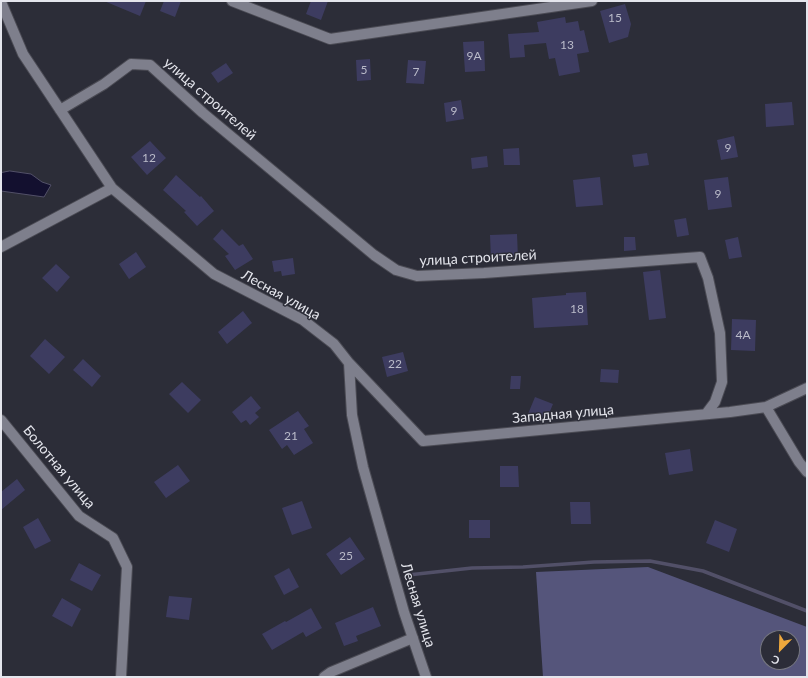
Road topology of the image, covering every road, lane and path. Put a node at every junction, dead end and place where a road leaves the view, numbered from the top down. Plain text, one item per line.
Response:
1 (232, 1) edge
2 (592, 1) edge
3 (1, 2) edge
4 (60, 110) junction
5 (112, 188) junction
6 (1, 248) edge
7 (349, 363) junction
8 (807, 388) edge
9 (766, 407) junction
10 (706, 414) junction
11 (1, 420) edge
12 (807, 472) edge
13 (413, 638) junction
14 (121, 677) edge
15 (324, 677) edge
16 (426, 677) edge

1 - 2 street
3 - 4 street, Лесная улица
4 - 5 street, Лесная улица
4 - 10 street, улица строителей
5 - 6 street
5 - 7 street, Лесная улица
7 - 10 street, Западная улица
7 - 13 street, Лесная улица
8 - 9 street, Западная улица
9 - 10 street, Западная улица
9 - 12 street
11 - 14 street, Болотная улица
13 - 15 street
13 - 16 street, Лесная улица

